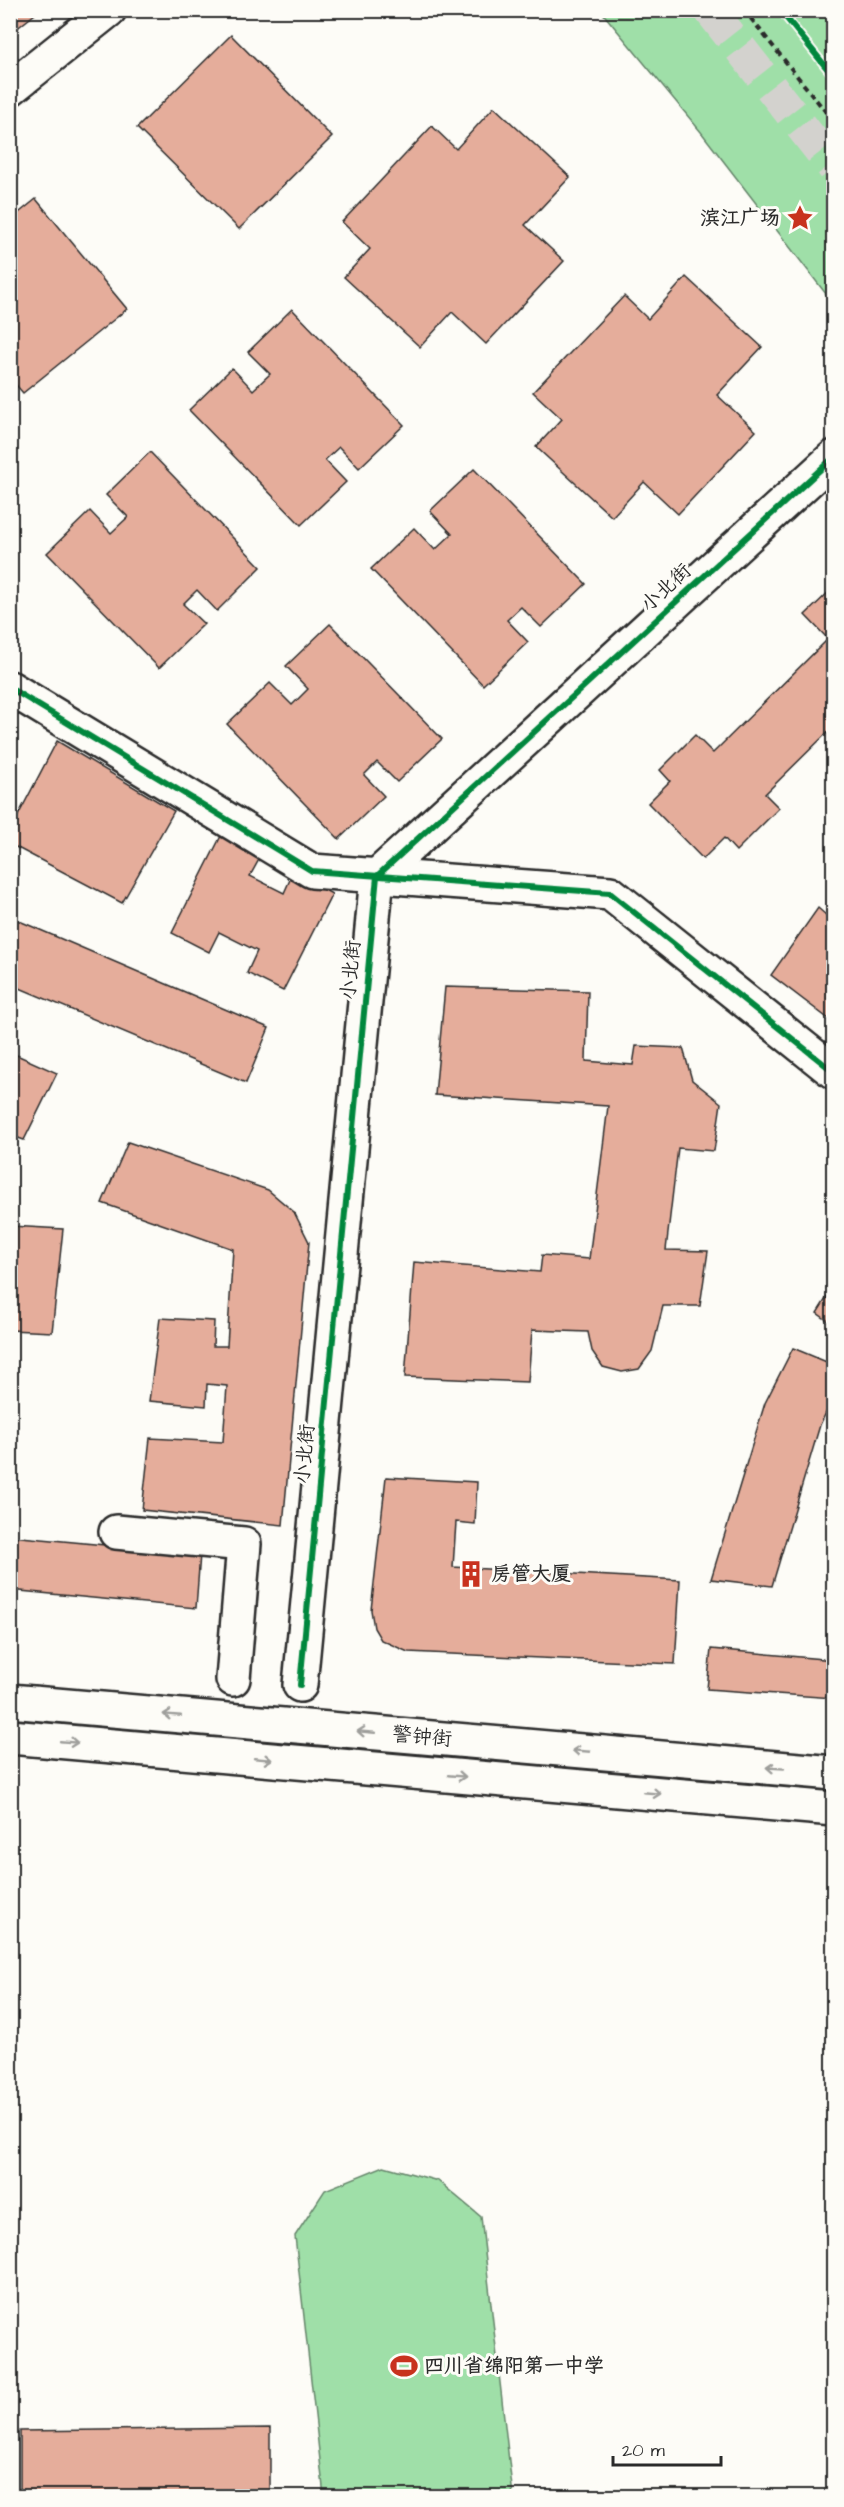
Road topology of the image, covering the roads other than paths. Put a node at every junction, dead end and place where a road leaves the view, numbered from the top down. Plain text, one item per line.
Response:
1 (109, 10) edge
2 (10, 89) edge
3 (834, 457) edge
4 (10, 688) edge
5 (377, 876) junction
6 (834, 1072) edge
7 (116, 1532) dead end
8 (233, 1678) dead end
9 (300, 1684) dead end
10 (10, 1701) edge
11 (10, 1737) edge
12 (834, 1773) edge
13 (834, 1809) edge

1 - 2 street
3 - 5 street, 小北街
4 - 5 street
5 - 6 street
5 - 9 street, 小北街
7 - 8 street
12 -> 10 street, 警钟街
11 -> 13 street, 警钟街

